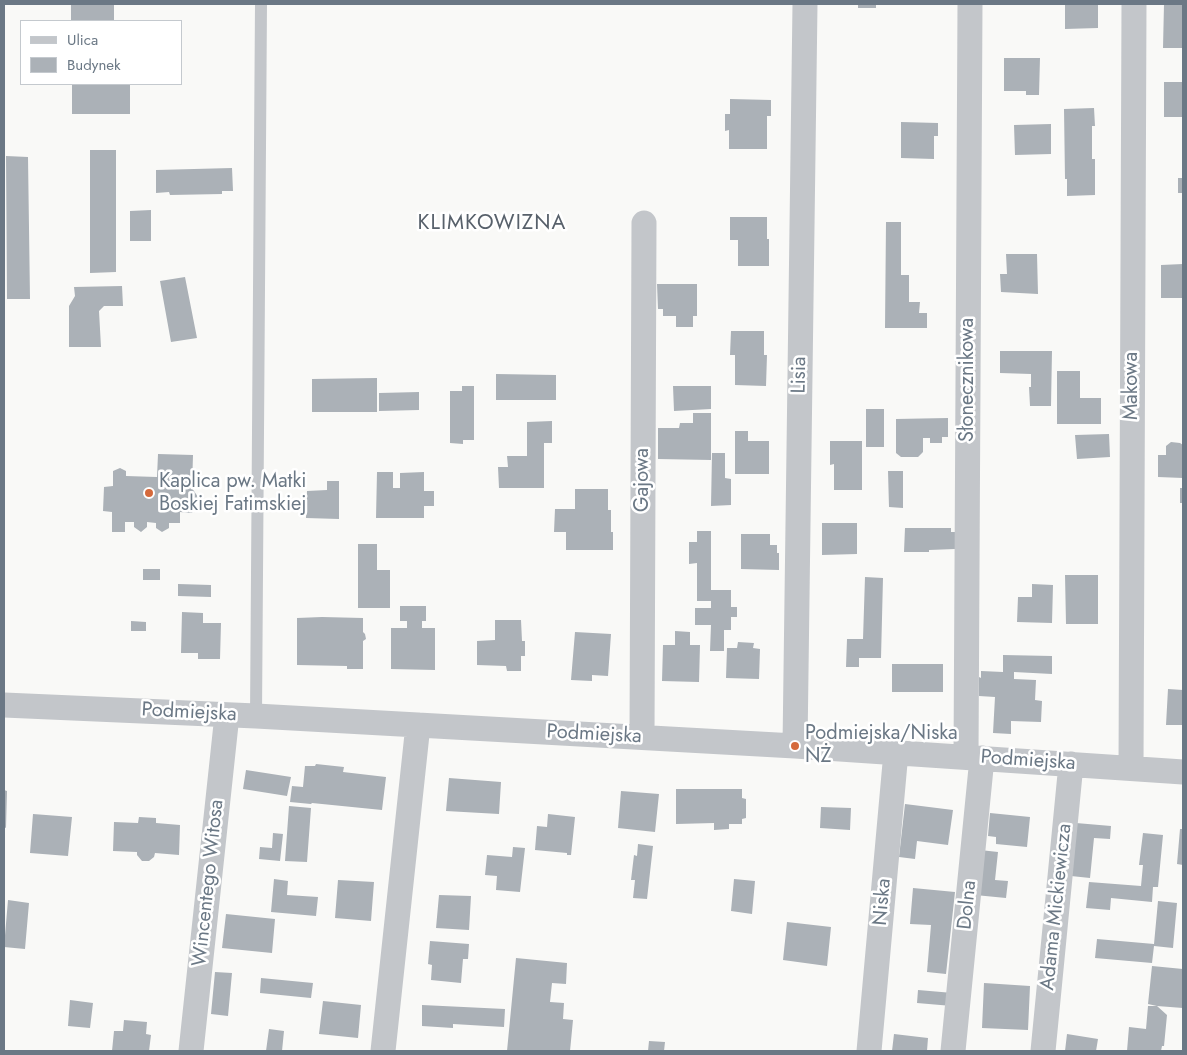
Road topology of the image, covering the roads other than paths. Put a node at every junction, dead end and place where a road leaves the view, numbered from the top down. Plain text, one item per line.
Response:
1 (261, 4) edge
2 (805, 4) edge
3 (970, 4) edge
4 (1134, 4) edge
5 (644, 223) dead end
6 (4, 704) edge
7 (227, 715) junction
8 (256, 716) junction
9 (418, 725) junction
10 (642, 738) junction
11 (795, 746) junction
12 (896, 752) junction
13 (974, 757) junction
14 (1071, 764) junction
15 (1130, 768) junction
16 (1183, 772) edge
17 (191, 1051) edge
18 (383, 1051) edge
19 (869, 1051) edge
20 (953, 1051) edge
21 (1043, 1051) edge

1 - 8 lane
2 - 11 street, Lisia
3 - 13 street, Słonecznikowa
4 - 15 street, Makowa
5 - 10 street, Gajowa
6 - 7 street, Podmiejska
7 - 8 street, Podmiejska
7 - 17 street, Wincentego Witosa
8 - 9 street, Podmiejska
9 - 10 street, Podmiejska
9 - 18 street
10 - 11 street, Podmiejska
11 - 12 street, Podmiejska
12 - 13 street, Podmiejska
12 - 19 street, Niska
13 - 14 street, Podmiejska
13 - 20 street, Dolna
14 - 15 street, Podmiejska
14 - 21 street, Adama Mickiewicza
15 - 16 street, Podmiejska

